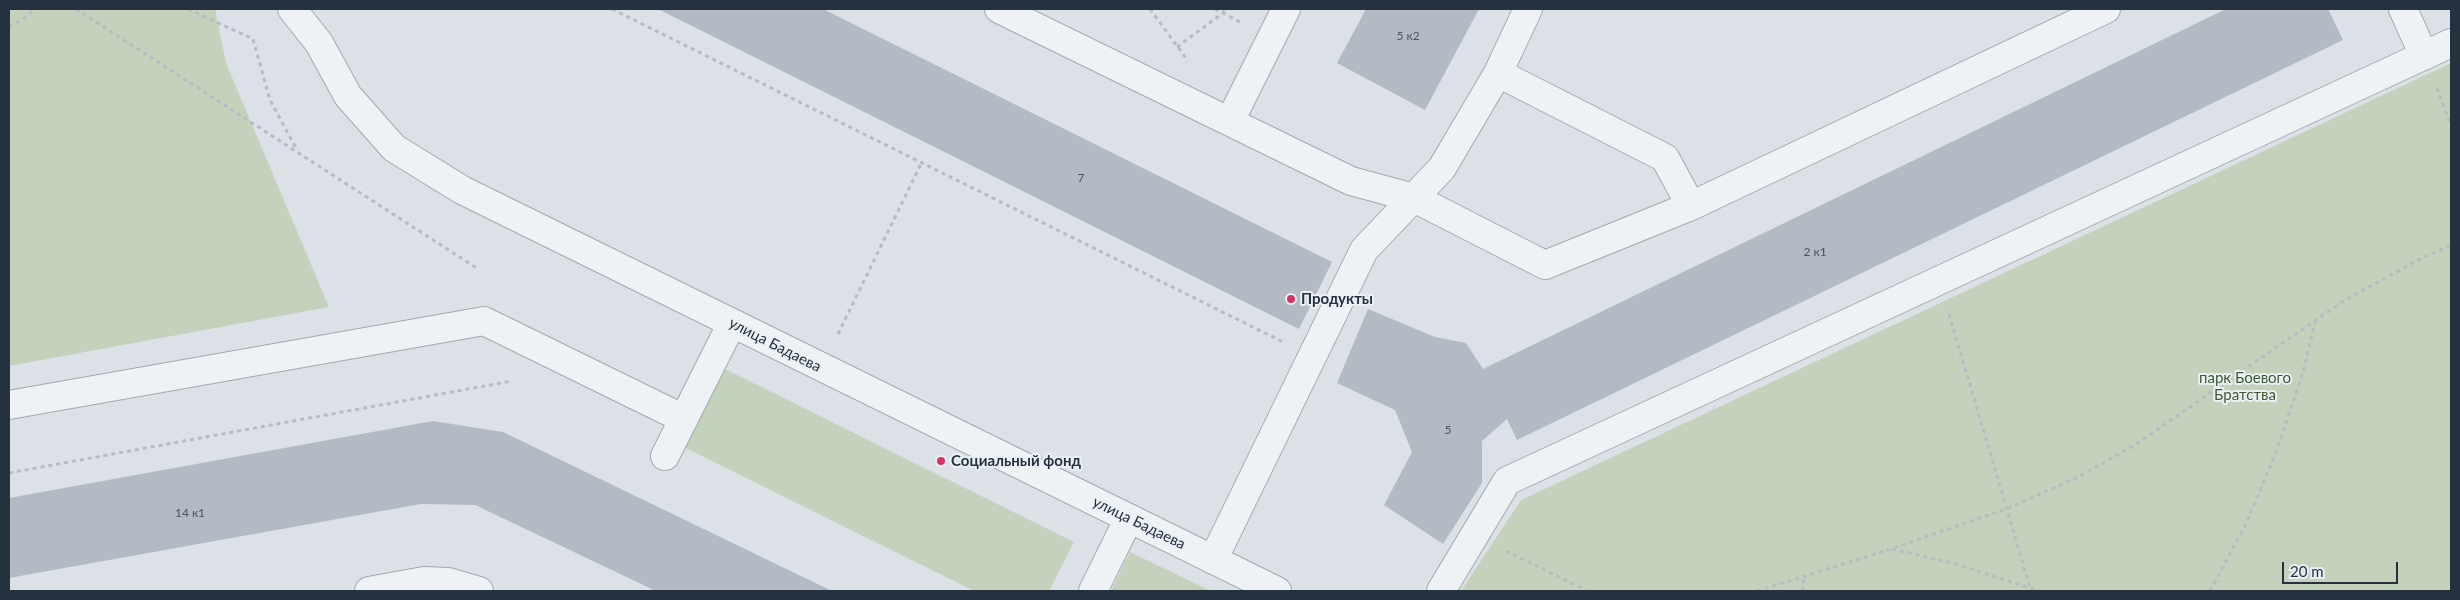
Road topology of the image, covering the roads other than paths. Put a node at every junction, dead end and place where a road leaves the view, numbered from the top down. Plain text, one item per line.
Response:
1 (292, 9) edge
2 (317, 9) edge
3 (999, 9) edge
4 (1286, 9) edge
5 (1528, 9) edge
6 (2106, 9) edge
7 (2403, 9) edge
8 (319, 43) junction
9 (2451, 43) edge
10 (2424, 56) junction
11 (1498, 73) junction
12 (1230, 121) junction
13 (1414, 198) junction
14 (1691, 206) junction
15 (732, 323) junction
16 (9, 405) edge
17 (684, 419) junction
18 (665, 456) dead end
19 (1129, 518) junction
20 (1213, 560) junction
21 (474, 590) edge
22 (369, 591) edge
23 (1093, 591) edge
24 (1277, 591) edge
25 (1441, 591) edge

1 - 8 street, улица Бадаева
2 - 8 street, улица Бадаева
3 - 12 street
4 - 12 street
5 - 11 street
6 - 14 street
7 - 10 street
8 - 15 street, улица Бадаева
9 - 10 street
10 - 25 street
11 - 13 street
11 - 14 street
12 - 13 street
13 - 14 street
13 - 20 street
15 - 17 street
15 - 19 street, улица Бадаева
16 - 17 street
17 - 18 street
19 - 20 street, улица Бадаева
19 - 23 street
20 - 24 street, улица Бадаева
21 - 22 street

